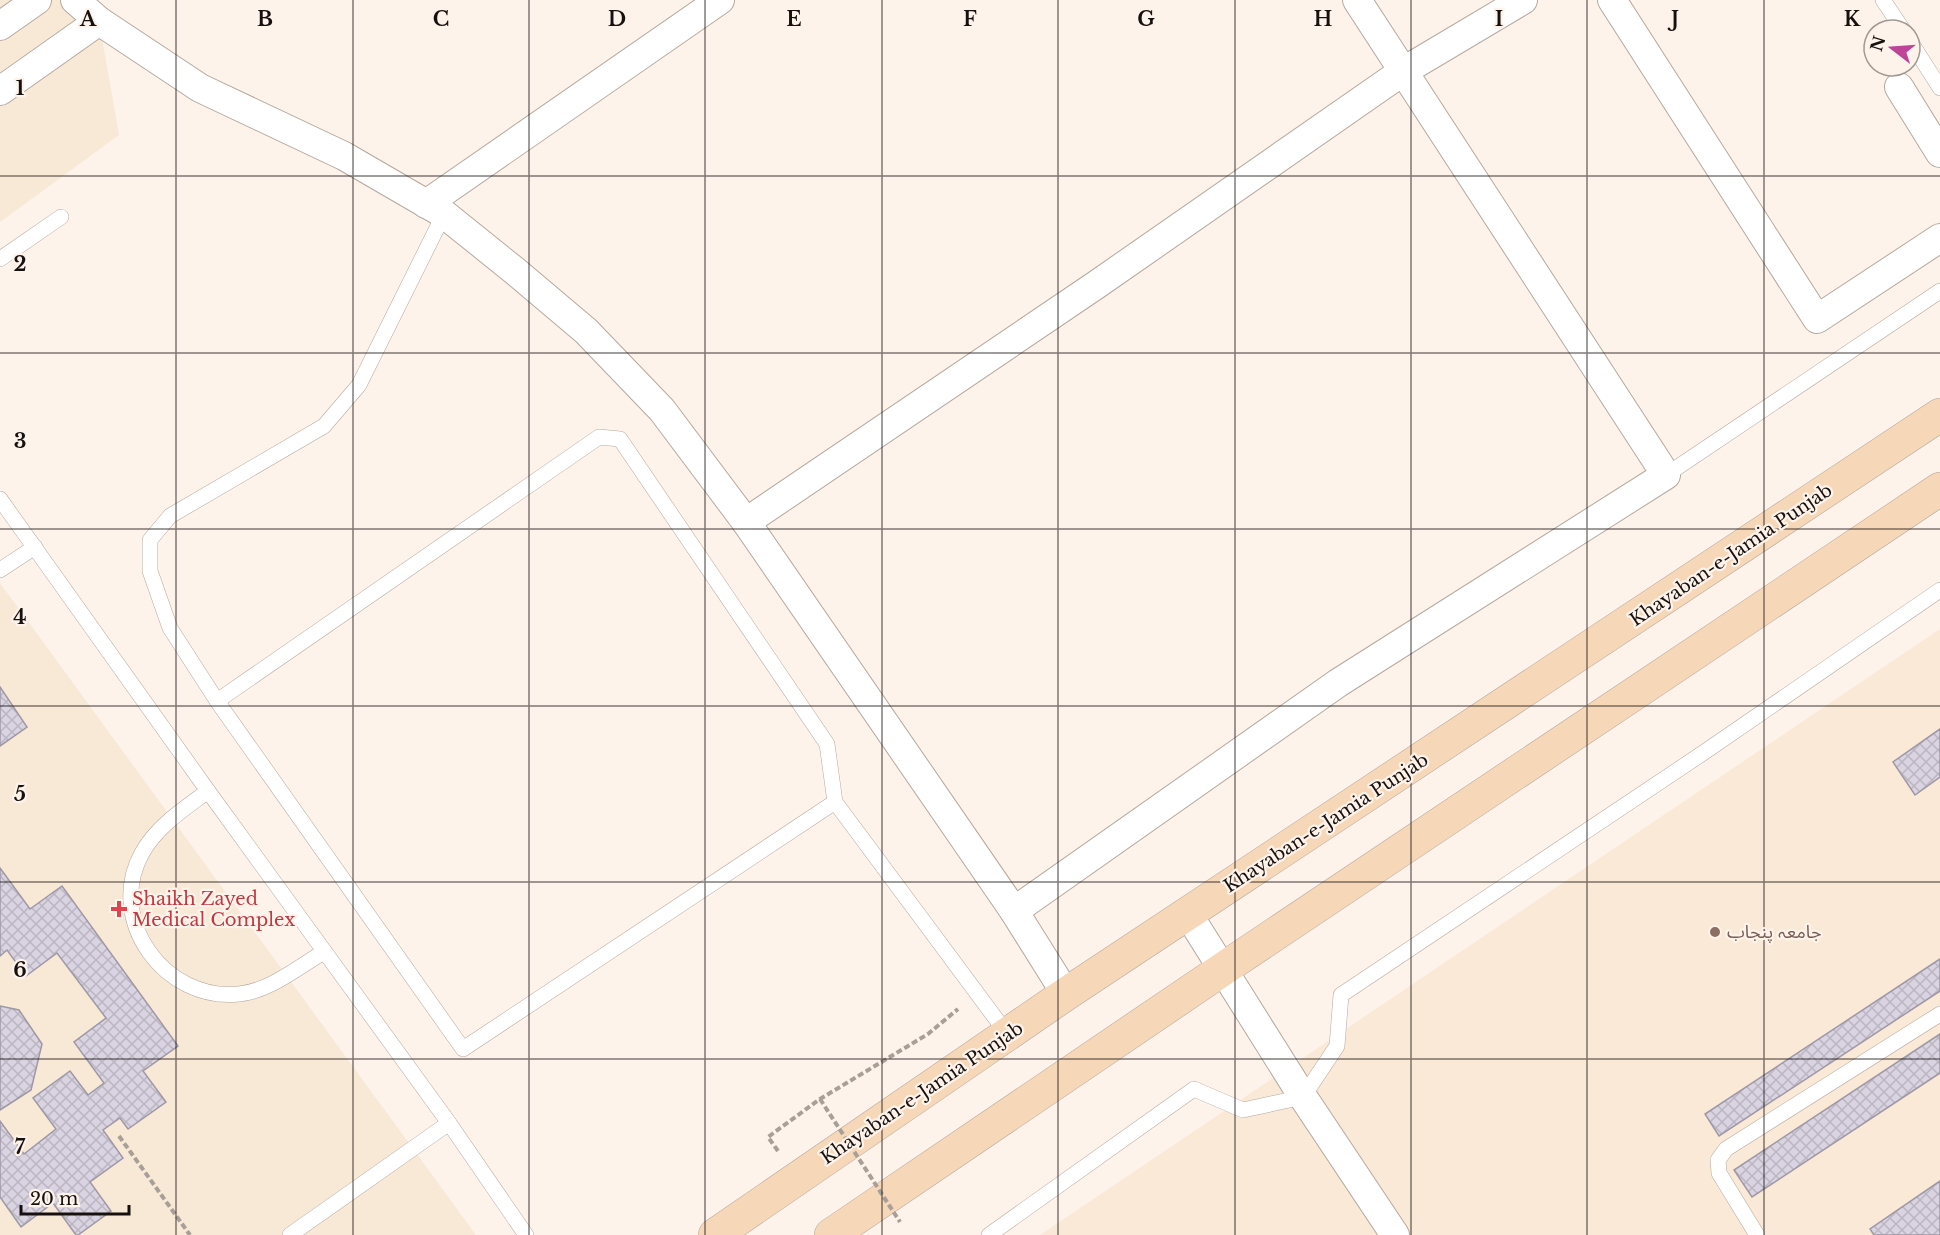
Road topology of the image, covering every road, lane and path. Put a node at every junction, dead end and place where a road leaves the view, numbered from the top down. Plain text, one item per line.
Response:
1 (37, 0) edge
2 (75, 0) edge
3 (720, 0) edge
4 (1357, 0) edge
5 (1523, 0) edge
6 (1612, 0) edge
7 (1883, 0) edge
8 (1895, 18) edge
9 (99, 21) junction
10 (0, 26) edge
11 (1922, 60) edge
12 (1402, 72) junction
13 (1899, 87) dead end
14 (1940, 88) edge
15 (0, 91) edge
16 (1940, 153) edge
17 (435, 209) junction
18 (61, 217) dead end
19 (1940, 238) edge
20 (0, 259) edge
21 (1940, 291) edge
22 (1940, 415) edge
23 (1666, 475) junction
24 (1940, 489) edge
25 (0, 499) edge
26 (746, 522) junction
27 (35, 547) junction
28 (0, 570) edge
29 (1940, 590) edge
30 (217, 701) junction
31 (208, 791) junction
32 (836, 802) junction
33 (1014, 911) junction
34 (1188, 914) junction
35 (324, 952) junction
36 (1223, 969) junction
37 (977, 993) junction
38 (1066, 994) junction
39 (1940, 1014) edge
40 (1008, 1035) junction
41 (1303, 1097) junction
42 (820, 1099) junction
43 (449, 1123) junction
44 (119, 1136) dead end
45 (768, 1137) dead end
46 (900, 1222) dead end
47 (190, 1235) edge
48 (290, 1235) edge
49 (526, 1235) edge
50 (715, 1235) edge
51 (831, 1235) edge
52 (989, 1235) edge
53 (1395, 1235) edge
54 (1757, 1235) edge

1 - 10 street
2 - 9 street
3 - 17 street
4 - 12 street
5 - 12 street
6 - 19 street
7 - 8 lane
9 - 15 street
9 - 17 street
11 - 14 lane
12 - 23 street
12 - 26 street
13 - 16 street
17 - 26 street
17 - 30 lane
18 - 20 lane
21 - 23 lane
22 - 34 main road, Khayaban-e-Jamia Punjab
23 - 33 street
24 - 36 main road
25 - 27 lane
26 - 33 street
27 - 28 lane
27 - 31 lane
29 - 41 lane
30 - 32 lane
30 - 32 lane
31 - 35 lane
31 - 35 lane
32 - 37 lane
33 - 38 street
34 - 36 street
34 - 38 main road, Khayaban-e-Jamia Punjab
35 - 43 lane
36 - 41 street
36 - 51 main road
37 - 40 lane
37 - 42 path
38 - 40 main road, Khayaban-e-Jamia Punjab
39 - 54 lane
40 - 50 main road, Khayaban-e-Jamia Punjab
41 - 52 lane
41 - 53 street
42 - 45 path
42 - 46 path, bridge
43 - 48 lane
43 - 49 lane
44 - 47 path

